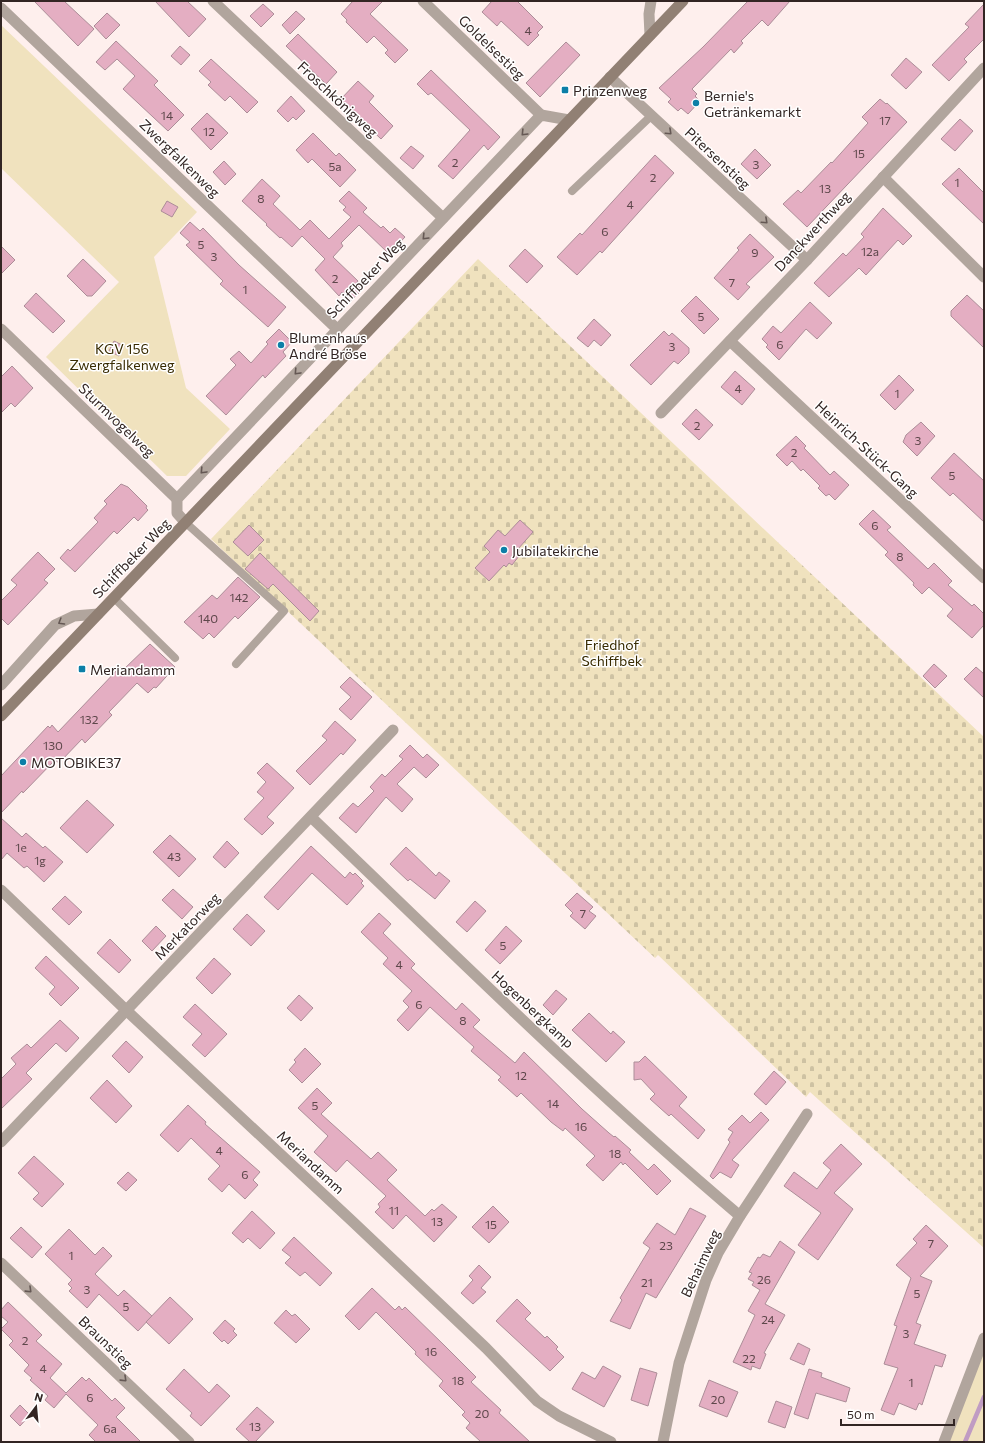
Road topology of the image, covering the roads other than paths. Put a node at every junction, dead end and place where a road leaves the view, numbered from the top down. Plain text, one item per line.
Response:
1 (213, 1) edge
2 (423, 1) edge
3 (651, 1) edge
4 (683, 1) edge
5 (1, 8) edge
6 (650, 35) junction
7 (984, 68) edge
8 (610, 78) junction
9 (541, 115) junction
10 (651, 116) junction
11 (569, 120) junction
12 (882, 177) junction
13 (572, 191) dead end
14 (442, 218) junction
15 (807, 260) junction
16 (984, 277) edge
17 (1, 329) edge
18 (337, 329) junction
19 (730, 341) junction
20 (661, 413) dead end
21 (177, 499) junction
22 (186, 522) junction
23 (984, 578) edge
24 (114, 598) junction
25 (98, 614) junction
26 (175, 658) dead end
27 (236, 664) dead end
28 (1, 685) edge
29 (1, 716) edge
30 (393, 730) dead end
31 (311, 817) junction
32 (1, 890) edge
33 (127, 1011) junction
34 (807, 1114) dead end
35 (1, 1142) edge
36 (740, 1216) junction
37 (1, 1263) edge
38 (984, 1338) edge
39 (190, 1442) edge
40 (611, 1442) edge
41 (663, 1442) edge
42 (944, 1442) edge

1 - 14 street, Froschkönigweg
2 - 9 street, Goldelsestieg
3 - 6 street
4 - 6 main road, Schiffbeker Weg
5 - 18 street, Zwergfalkenweg
6 - 8 main road, Schiffbeker Weg
7 - 12 street, Danckwerthweg
8 - 10 street, Pitersenstieg
8 - 11 main road, Schiffbeker Weg
9 - 11 street
9 -> 14 street, Schiffbeker Weg
10 - 13 lane
10 -> 15 street, Pitersenstieg
11 - 22 main road, Schiffbeker Weg
12 - 15 street, Danckwerthweg
12 - 16 street
14 -> 18 street, Schiffbeker Weg
15 - 19 street, Danckwerthweg
17 - 21 street, Sturmvogelweg
18 -> 21 street, Schiffbeker Weg
19 - 20 street, Danckwerthweg
19 - 23 street, Heinrich-Stück-Gang
21 - 22 street, Schiffbeker Weg
22 - 24 main road, Schiffbeker Weg
22 - 27 lane
24 - 25 main road, Schiffbeker Weg
24 - 26 lane
25 -> 28 street, Schiffbeker Weg
25 - 29 main road, Schiffbeker Weg
30 - 31 street, Merkatorweg
31 - 33 street, Merkatorweg
31 - 36 street, Hogenbergkamp
32 - 33 street, Meriandamm
33 - 35 street, Merkatorweg
33 - 40 street, Meriandamm
34 - 36 street, Behaimweg
36 - 41 street, Behaimweg
37 -> 39 street, Braunstieg
38 - 42 street

